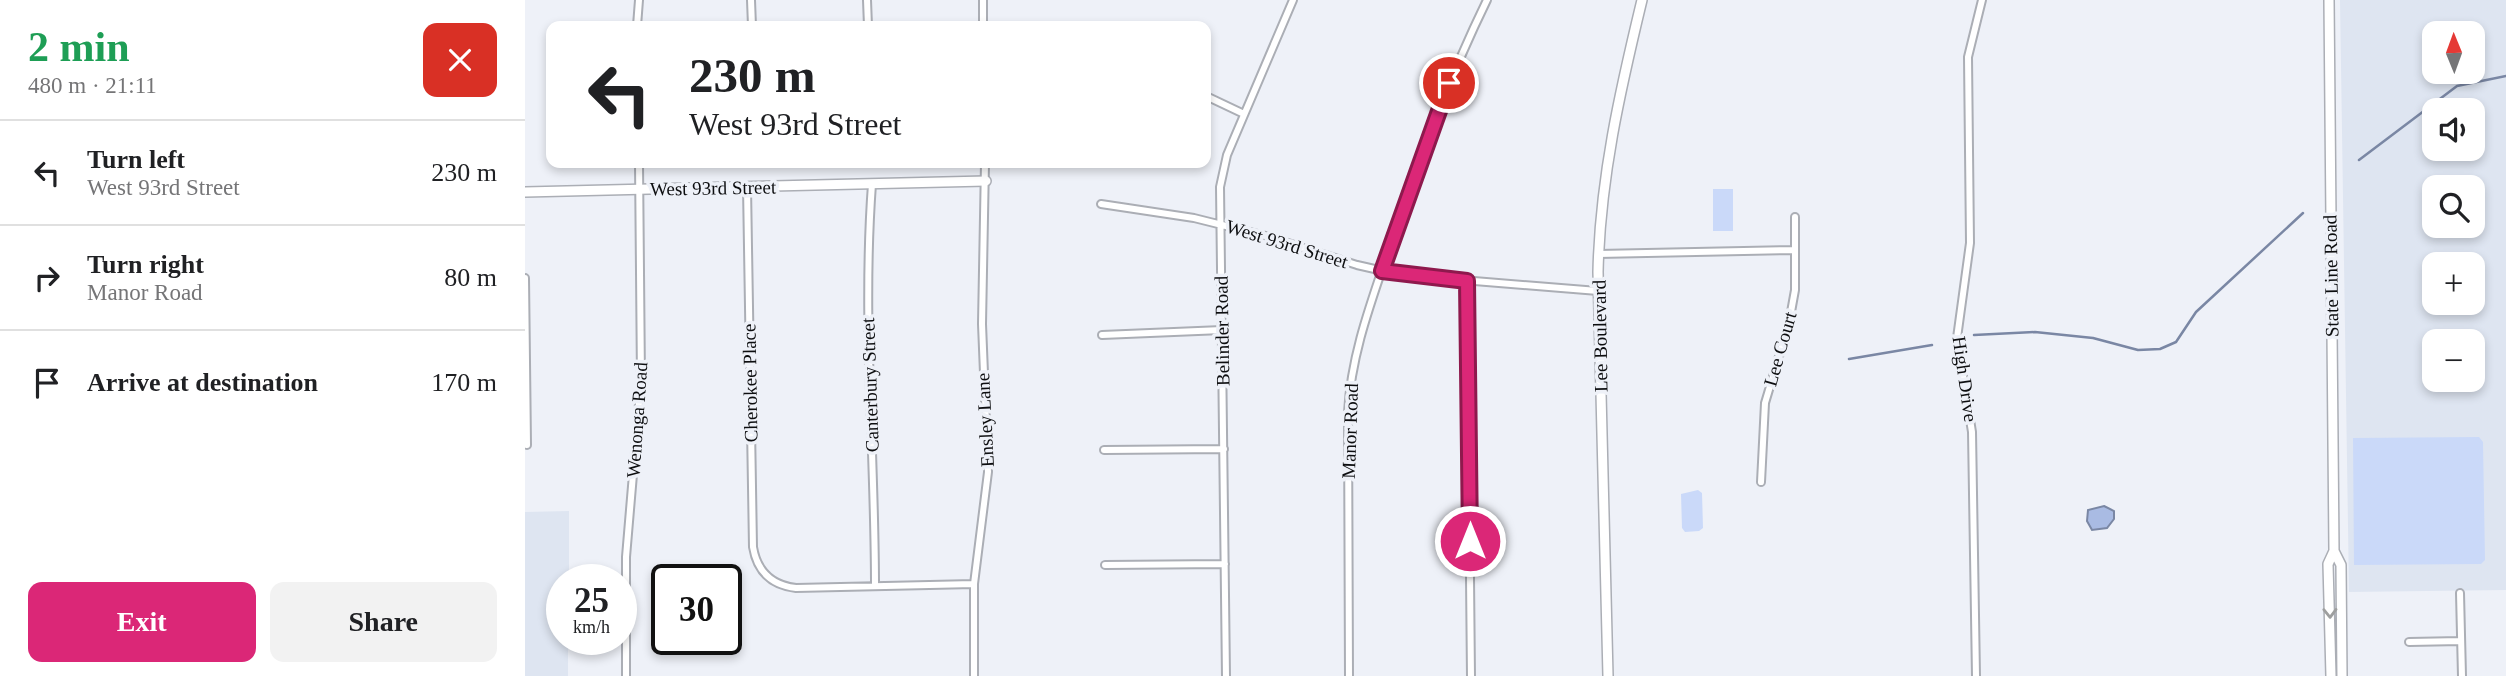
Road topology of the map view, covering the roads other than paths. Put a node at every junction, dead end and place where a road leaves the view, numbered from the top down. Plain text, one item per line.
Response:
1 (639, 0) edge
2 (751, 0) edge
3 (867, 0) edge
4 (983, 0) edge
5 (1293, 0) edge
6 (1487, 0) edge
7 (1642, 0) edge
8 (1982, 0) edge
9 (2329, 0) edge
10 (637, 21) edge
11 (752, 21) edge
12 (868, 21) edge
13 (983, 21) edge
14 (1211, 98) edge
15 (1244, 114) junction
16 (639, 168) edge
17 (985, 168) edge
18 (986, 181) junction
19 (872, 184) junction
20 (747, 187) junction
21 (639, 189) junction
22 (525, 193) edge
23 (1101, 204) dead end
24 (1795, 217) dead end
25 (1221, 224) junction
26 (1795, 250) junction
27 (1598, 254) junction
28 (1382, 271) junction
29 (525, 278) edge
30 (1467, 281) junction
31 (1598, 291) junction
32 (1222, 330) junction
33 (1102, 335) dead end
34 (527, 445) edge
35 (1224, 449) junction
36 (1104, 450) dead end
37 (1761, 482) dead end
38 (2335, 551) junction
39 (1225, 564) junction
40 (1105, 565) dead end
41 (974, 584) junction
42 (875, 586) junction
43 (2460, 593) dead end
44 (2461, 641) junction
45 (2409, 642) dead end
46 (627, 676) edge
47 (974, 676) edge
48 (1226, 676) edge
49 (1349, 676) edge
50 (1471, 676) edge
51 (1608, 676) edge
52 (1976, 676) edge
53 (2331, 676) edge
54 (2342, 676) edge
55 (2462, 676) edge

1 - 10 street
2 - 11 street
3 - 12 street
4 - 13 street
5 - 15 street, Belinder Road
6 - 28 street, Manor Road
7 - 27 street, Lee Boulevard
8 - 52 street, High Drive
9 - 38 street, State Line Road
14 - 15 street
15 - 25 street, Belinder Road
16 - 21 street, Wenonga Road
17 - 18 street, Ensley Lane
18 - 19 street, West 93rd Street
18 - 41 street, Ensley Lane
19 - 20 street, West 93rd Street
19 - 42 street, Canterbury Street
20 - 21 street, West 93rd Street
20 - 42 street, Cherokee Place
21 - 22 street, West 93rd Street
21 - 46 street, Wenonga Road
23 - 25 street, West 93rd Street
24 - 26 street, Lee Court
25 - 28 street, West 93rd Street
25 - 32 street, Belinder Road
26 - 27 street
26 - 37 street, Lee Court
27 - 31 street, Lee Boulevard
28 - 30 street, West 93rd Street
28 - 49 street, Manor Road
29 - 34 street
30 - 31 street, West 93rd Street
30 - 50 street
31 - 51 street, Lee Boulevard
32 - 33 street
32 - 35 street, Belinder Road
35 - 36 street
35 - 39 street, Belinder Road
38 -> 53 street, State Line Road
38 - 54 street, State Line Road
39 - 40 street
39 - 48 street, Belinder Road
41 - 42 street
41 - 47 street, Ensley Lane
43 - 44 street
44 - 45 street
44 - 55 street

